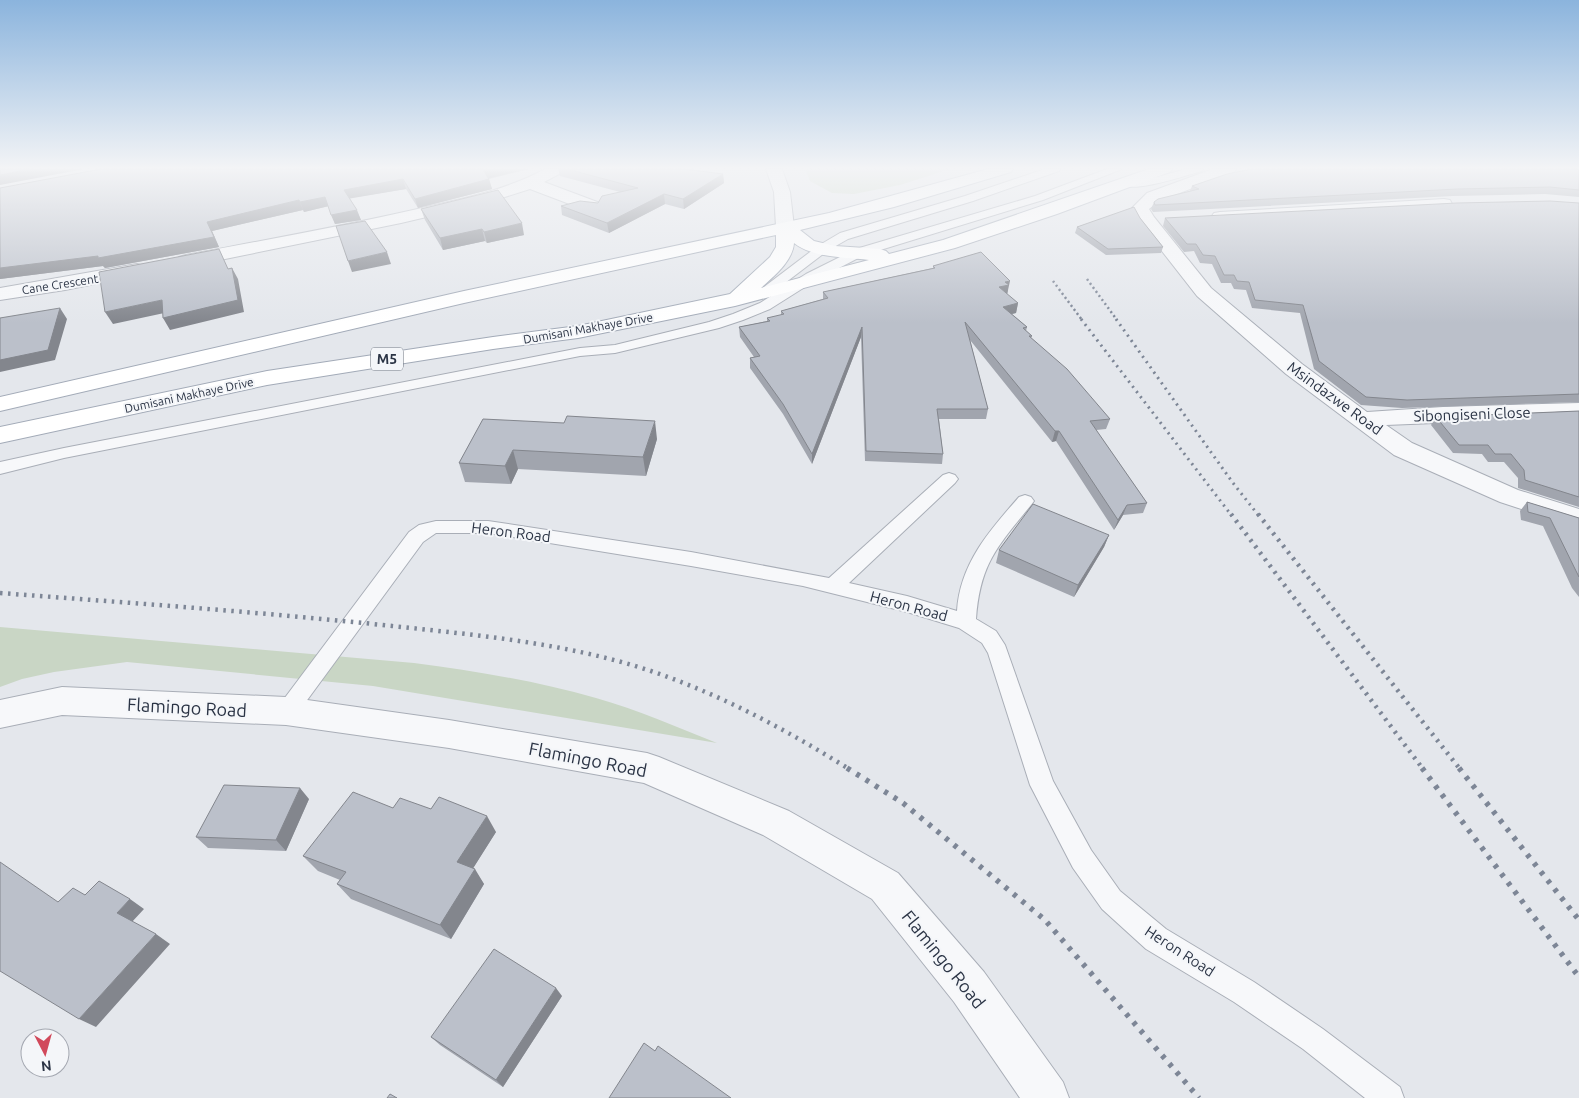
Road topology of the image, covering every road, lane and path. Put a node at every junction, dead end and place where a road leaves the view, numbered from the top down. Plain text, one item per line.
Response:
1 (393, 220) edge
2 (784, 220) edge
3 (814, 220) edge
4 (894, 220) edge
5 (966, 220) edge
6 (1014, 220) edge
7 (1154, 220) edge
8 (785, 227) junction
9 (820, 248) junction
10 (914, 253) junction
11 (856, 254) junction
12 (800, 284) junction
13 (0, 294) edge
14 (760, 294) junction
15 (735, 300) junction
16 (580, 352) junction
17 (0, 404) edge
18 (1579, 410) edge
19 (1364, 419) junction
20 (0, 435) edge
21 (0, 468) edge
22 (949, 479) dead end
23 (1026, 501) dead end
24 (1579, 518) edge
25 (833, 586) junction
26 (966, 622) junction
27 (286, 711) junction
28 (0, 714) edge
29 (1047, 1098) edge
30 (1389, 1098) edge

1 - 13 street, Cane Crescent
2 - 8 street
3 - 8 main road
4 - 9 lane
5 - 11 lane
6 - 10 main road, Dumisani Makhaye Drive / M5
7 - 19 street, Msindazwe Road
8 - 9 main road
8 - 15 main road
8 - 17 main road
9 - 11 main road
9 - 14 lane
10 - 11 main road
10 - 12 main road, Dumisani Makhaye Drive / M5
11 - 12 lane
12 - 14 main road, Dumisani Makhaye Drive / M5
12 - 16 lane
14 - 15 main road, Dumisani Makhaye Drive / M5
14 - 16 lane
15 - 20 main road, Dumisani Makhaye Drive / M5
16 - 21 lane
18 - 19 street, Sibongiseni Close
19 - 24 street, Msindazwe Road
22 - 25 lane
23 - 26 lane
25 - 26 lane, Heron Road
25 - 27 lane, Heron Road
26 - 30 lane, Heron Road
27 - 28 street, Flamingo Road
27 - 29 street, Flamingo Road

